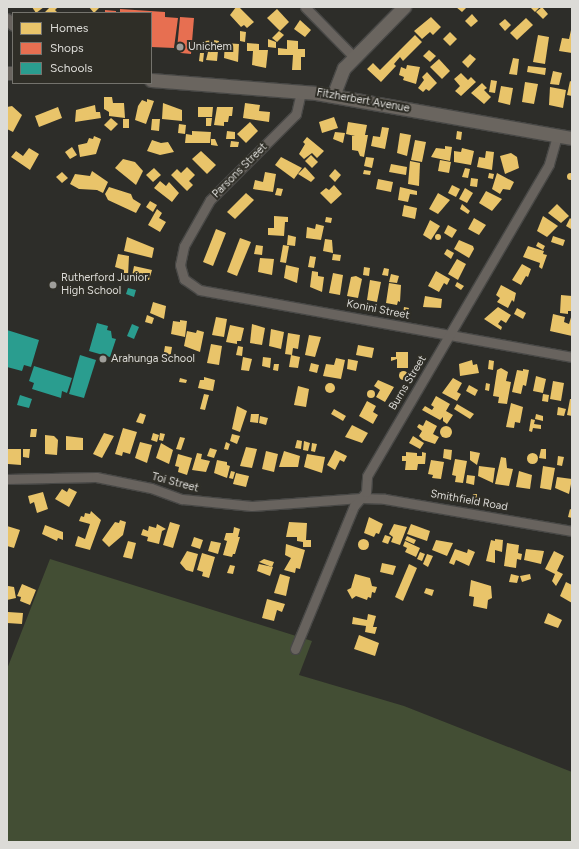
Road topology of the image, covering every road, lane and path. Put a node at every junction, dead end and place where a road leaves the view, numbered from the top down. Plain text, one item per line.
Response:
1 (305, 7) edge
2 (404, 7) edge
3 (354, 57) junction
4 (152, 80) edge
5 (301, 92) junction
6 (333, 96) junction
7 (557, 136) junction
8 (572, 138) edge
9 (184, 279) joint
10 (450, 335) junction
11 (572, 357) edge
12 (7, 479) edge
13 (361, 498) junction
14 (572, 531) edge
15 (295, 649) dead end

1 - 3 street
2 - 3 main road
3 - 6 main road
4 - 5 main road, Fitzherbert Avenue
5 - 6 main road, Fitzherbert Avenue
5 - 9 street, Parsons Street
6 - 7 main road, Fitzherbert Avenue
7 - 8 main road, Fitzherbert Avenue
7 - 10 street, Burns Street
9 - 10 street, Konini Street
10 - 11 street, Konini Street
10 - 13 street, Burns Street
12 - 13 street, Toi Street
13 - 14 street, Smithfield Road
13 - 15 street, Burns Street

